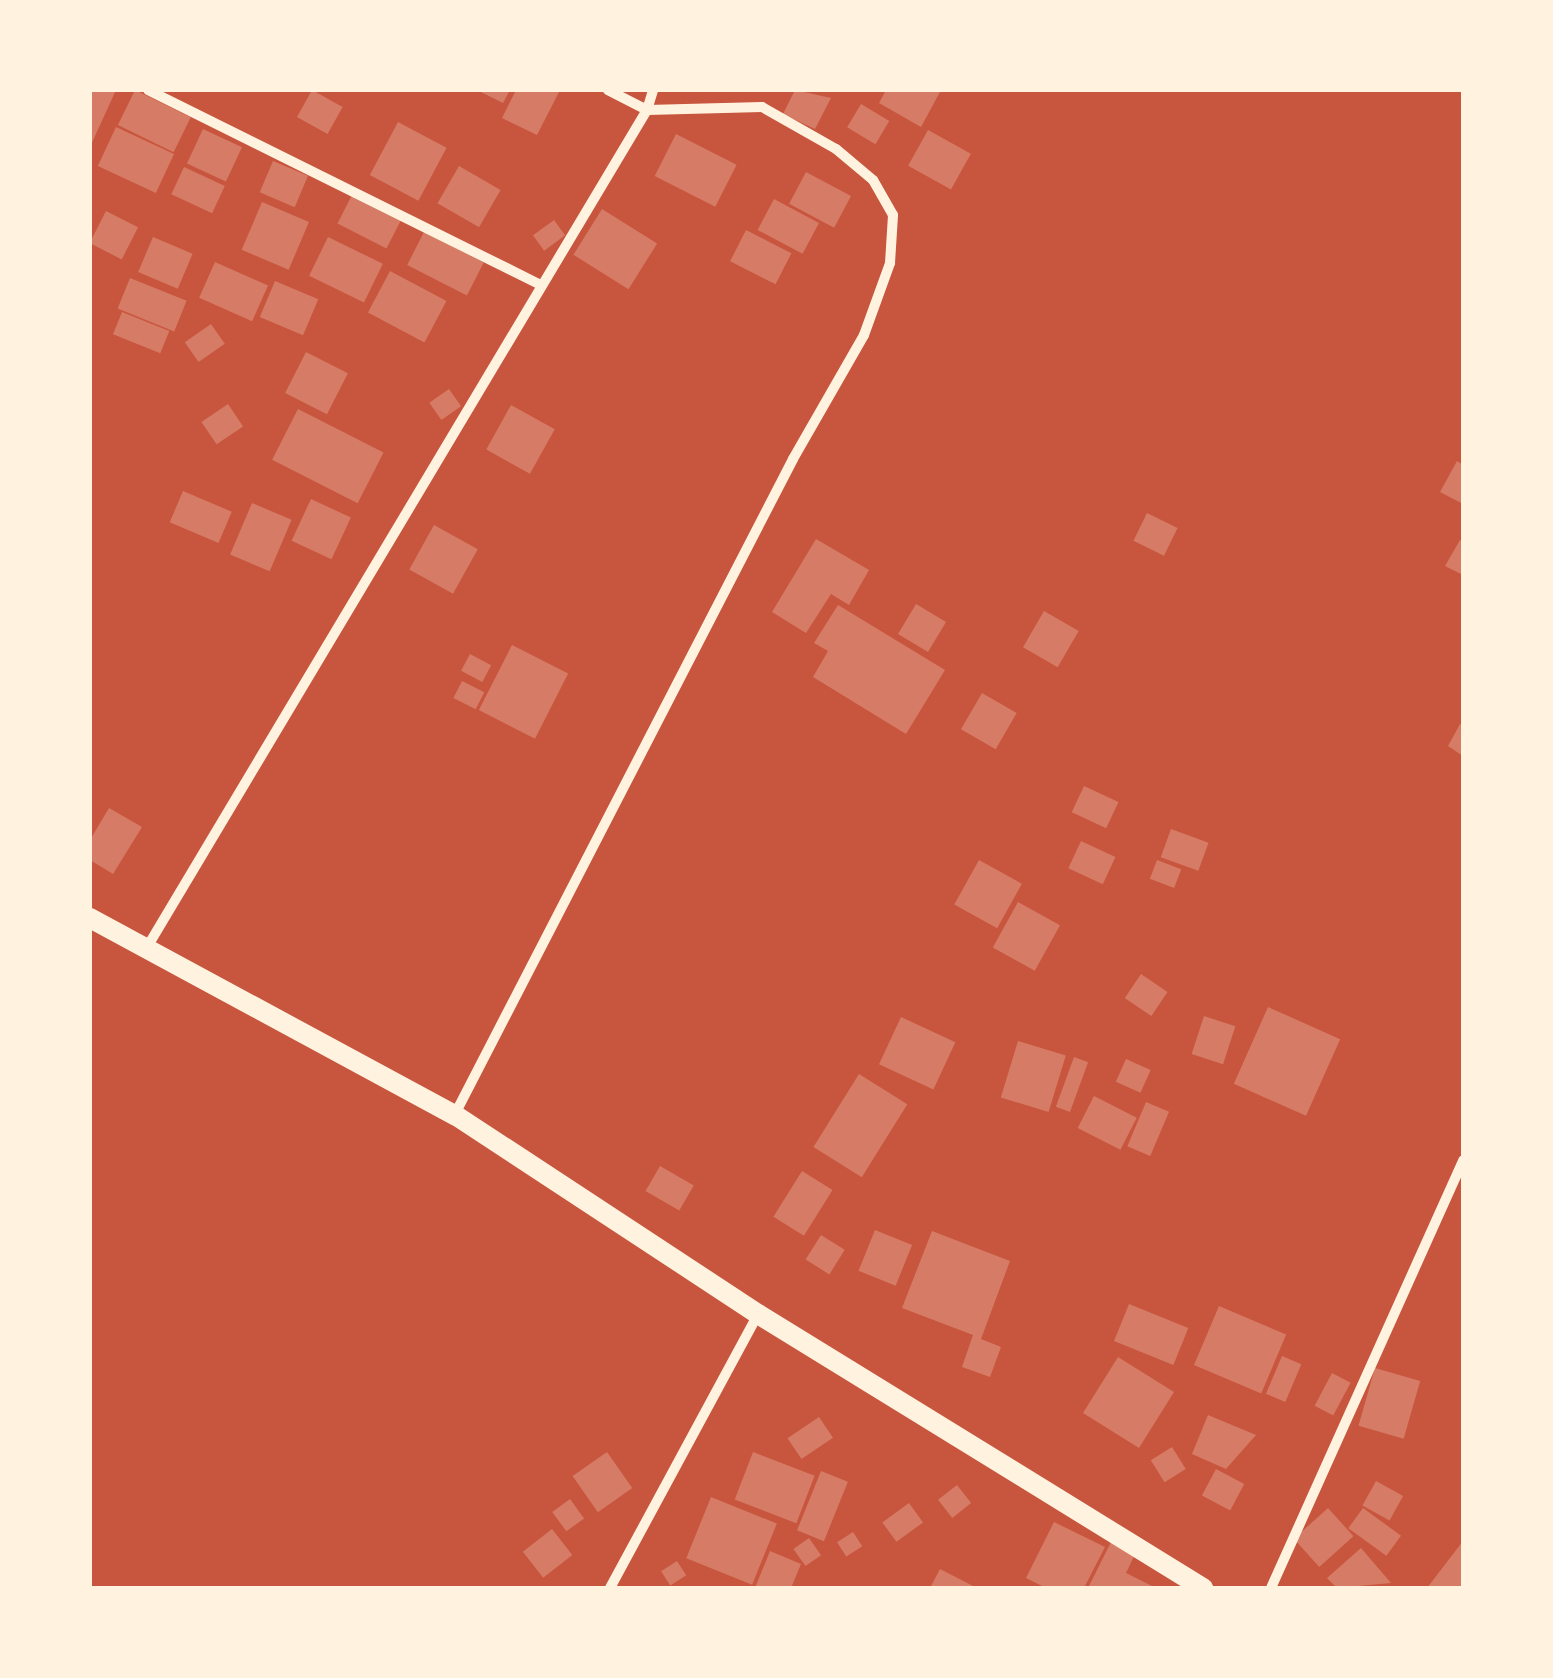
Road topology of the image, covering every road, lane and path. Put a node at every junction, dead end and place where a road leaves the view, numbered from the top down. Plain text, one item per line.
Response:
1 (148, 90) edge
2 (608, 90) edge
3 (653, 90) edge
4 (648, 110) junction
5 (539, 284) junction
6 (90, 918) edge
7 (146, 948) junction
8 (455, 1115) junction
9 (1463, 1160) edge
10 (758, 1314) junction
11 (610, 1588) edge
12 (1203, 1588) edge
13 (1271, 1588) edge

1 - 5 street
2 - 4 street
3 - 4 street
4 - 5 street
4 - 8 street
5 - 7 street
6 - 7 main road
7 - 8 main road
8 - 10 main road
9 - 13 street
10 - 11 street
10 - 12 main road

